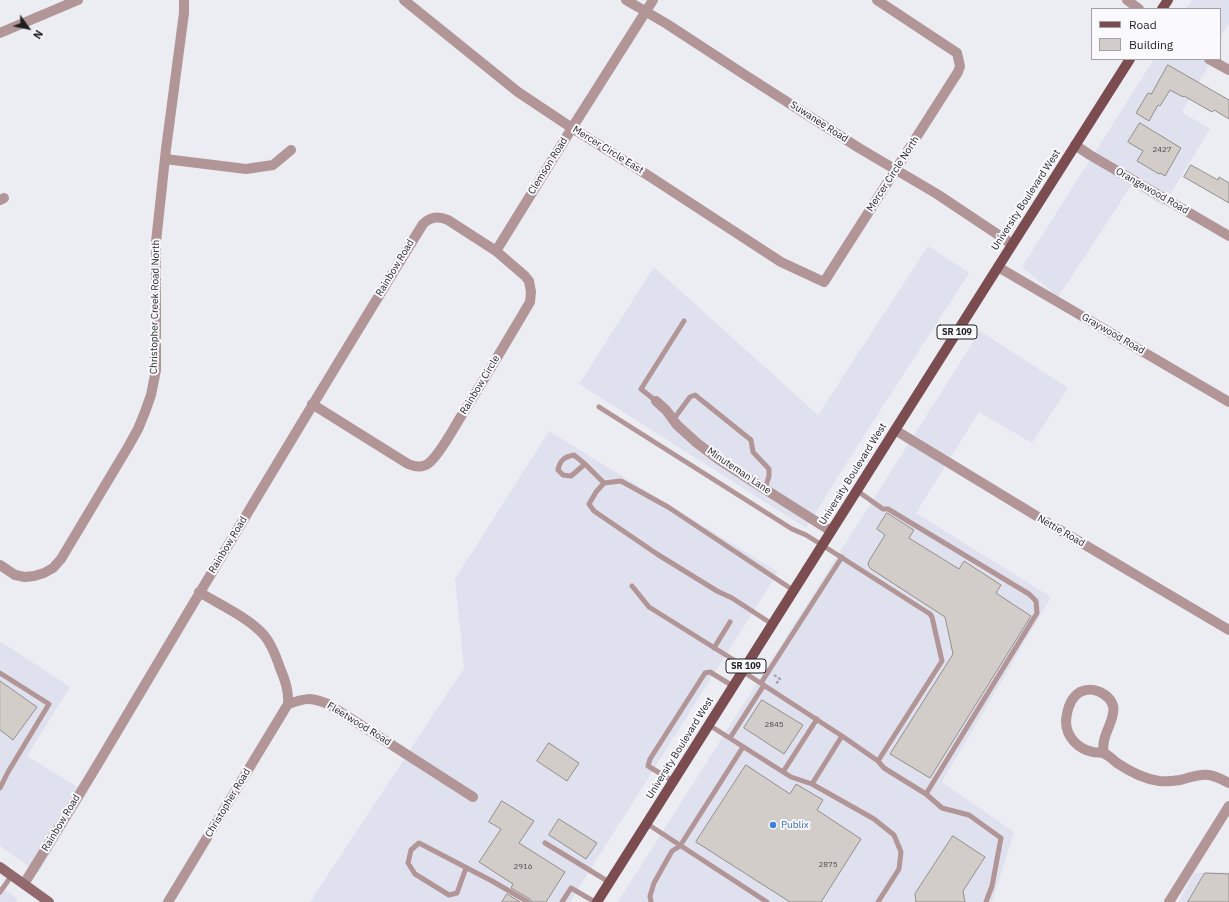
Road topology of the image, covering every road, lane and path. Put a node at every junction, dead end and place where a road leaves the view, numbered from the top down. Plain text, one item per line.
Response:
1 (78, 0) edge
2 (184, 0) edge
3 (404, 0) edge
4 (626, 0) edge
5 (653, 0) edge
6 (877, 0) edge
7 (1127, 0) edge
8 (1138, 8) edge
9 (646, 12) junction
10 (0, 33) edge
11 (1129, 60) edge
12 (1212, 60) edge
13 (1229, 70) edge
14 (572, 128) junction
15 (1075, 145) junction
16 (291, 150) dead end
17 (165, 160) junction
18 (896, 170) junction
19 (440, 217) joint
20 (1229, 236) edge
21 (1012, 244) junction
22 (496, 251) junction
23 (998, 267) junction
24 (824, 282) joint
25 (684, 321) dead end
26 (656, 401) joint
27 (1229, 402) edge
28 (312, 404) junction
29 (599, 408) dead end
30 (672, 420) junction
31 (894, 430) junction
32 (585, 464) junction
33 (604, 483) junction
34 (765, 489) junction
35 (856, 490) junction
36 (831, 531) junction
37 (822, 545) junction
38 (842, 557) junction
39 (0, 565) edge
40 (632, 586) dead end
41 (794, 590) junction
42 (199, 592) junction
43 (730, 622) dead end
44 (772, 624) junction
45 (1229, 630) edge
46 (714, 648) junction
47 (744, 669) junction
48 (0, 673) edge
49 (773, 675) dead end
50 (763, 684) junction
51 (776, 685) dead end
52 (733, 686) junction
53 (288, 704) junction
54 (817, 719) junction
55 (708, 725) junction
56 (842, 736) junction
57 (730, 738) junction
58 (744, 747) junction
59 (1104, 753) junction
60 (878, 761) junction
61 (783, 772) junction
62 (673, 781) junction
63 (1229, 783) edge
64 (812, 784) junction
65 (0, 788) edge
66 (926, 794) junction
67 (473, 797) dead end
68 (1229, 806) edge
69 (646, 824) junction
70 (545, 843) dead end
71 (680, 846) junction
72 (0, 867) edge
73 (466, 868) junction
74 (12, 875) junction
75 (609, 882) junction
76 (24, 884) junction
77 (0, 892) edge
78 (49, 902) edge
79 (168, 902) edge
80 (528, 902) edge
81 (562, 902) edge
82 (596, 902) edge
83 (651, 902) edge
84 (767, 902) edge
85 (878, 902) edge
86 (986, 902) edge
87 (1169, 902) edge

1 - 10 street
2 - 17 street, Christopher Creek Road North
3 - 14 street, Mercer Circle East
4 - 9 street, Suwanee Road
5 - 9 street, Clemson Road
6 - 18 street, Mercer Circle North
7 - 8 street
9 - 14 street, Clemson Road
9 - 18 street, Suwanee Road
11 - 15 main road, University Boulevard West / SR 109
12 - 13 street
14 - 22 street, Clemson Road
14 - 24 street, Mercer Circle East
15 - 20 street, Orangewood Road
15 - 21 main road, University Boulevard West / SR 109
16 - 17 street
17 - 39 street, Christopher Creek Road North
18 - 21 street, Suwanee Road
18 - 24 street, Mercer Circle North
19 - 22 street, Rainbow Circle
19 - 28 street, Rainbow Road
21 - 23 main road, University Boulevard West / SR 109
22 - 28 street, Rainbow Circle
23 - 27 street, Graywood Road
23 - 31 main road, University Boulevard West / SR 109
25 - 26 lane
26 - 30 street, Minuteman Lane
28 - 42 street, Rainbow Road
29 - 37 lane
30 - 34 street, Minuteman Lane
30 - 34 lane
31 - 35 main road, University Boulevard West / SR 109
31 - 45 street, Nettie Road
32 - 32 lane
32 - 33 lane
33 - 41 lane
33 - 44 lane
34 - 36 street, Minuteman Lane
35 - 36 main road, University Boulevard West / SR 109
35 - 66 lane
36 - 37 main road, University Boulevard West / SR 109
37 - 38 lane
37 - 41 main road, University Boulevard West / SR 109
38 - 50 lane
38 - 60 lane
40 - 46 lane
41 - 44 main road, University Boulevard West / SR 109
42 - 53 street
42 - 76 street, Rainbow Road
43 - 46 lane
44 - 47 main road, University Boulevard West / SR 109
46 - 47 lane
47 - 50 lane
47 - 52 main road, University Boulevard West / SR 109
48 - 65 lane
49 - 51 path
50 - 54 lane
50 - 57 lane
52 - 55 main road, University Boulevard West / SR 109
52 - 62 lane
53 - 67 street, Fleetwood Road
53 - 79 street, Christopher Road
54 - 56 lane
54 - 61 lane
55 - 57 lane
55 - 62 main road, University Boulevard West / SR 109
56 - 60 lane
56 - 64 lane
57 - 58 lane
58 - 61 lane
58 - 71 lane
59 - 59 street
59 - 63 street
60 - 66 lane
61 - 64 lane
62 - 69 main road, University Boulevard West / SR 109
64 - 85 lane
66 - 86 lane
68 - 87 street
69 - 71 lane
69 - 75 main road, University Boulevard West / SR 109
70 - 75 lane
71 - 83 lane
71 - 84 lane
72 - 74 main road
73 - 73 lane
73 - 80 lane
74 - 76 main road
74 - 77 lane
75 - 82 main road, University Boulevard West / SR 109
76 - 78 main road
81 - 82 lane

